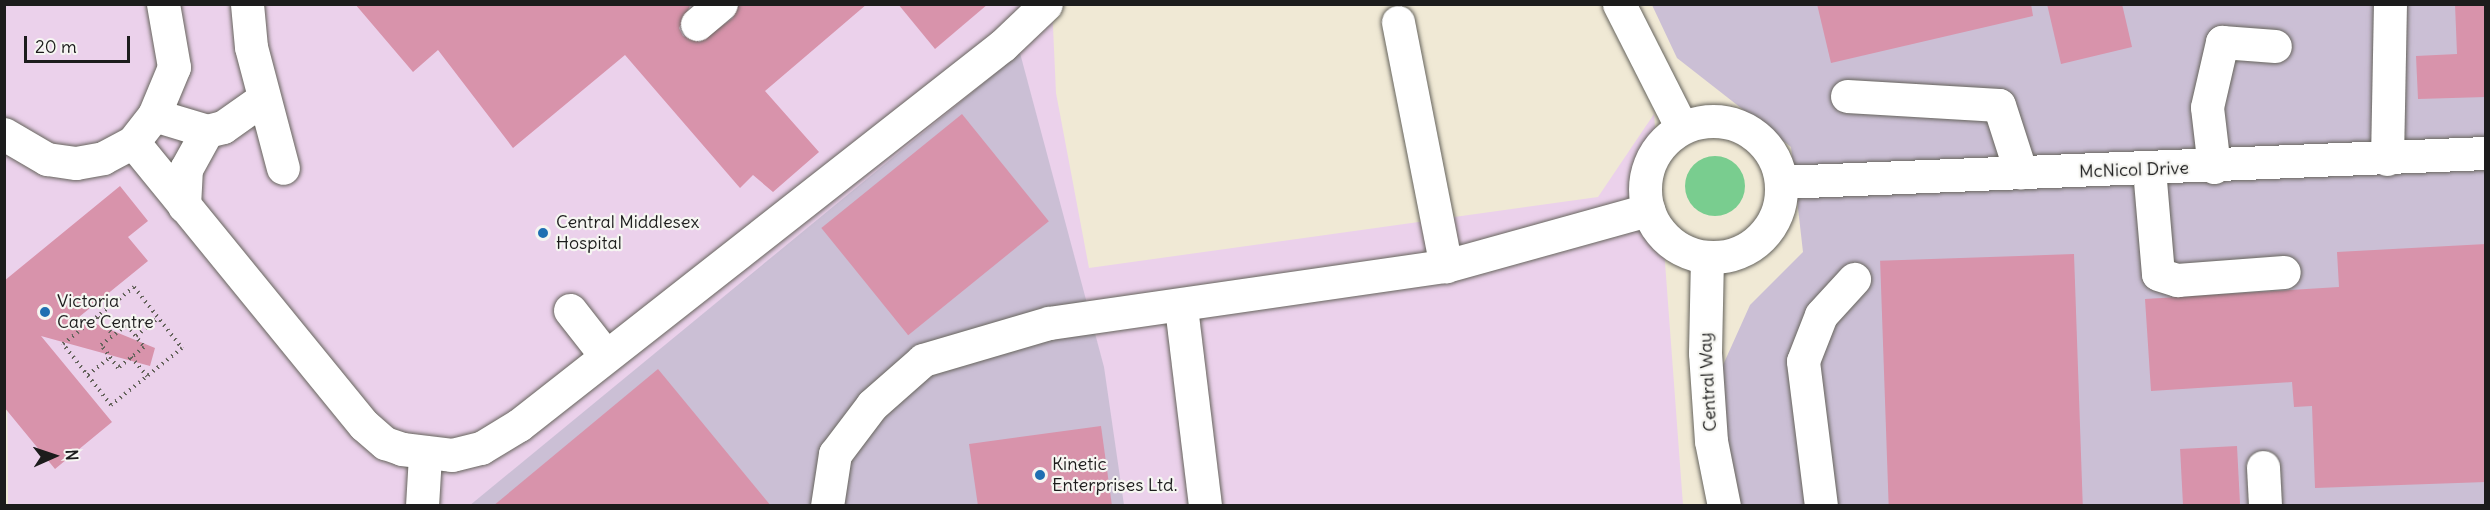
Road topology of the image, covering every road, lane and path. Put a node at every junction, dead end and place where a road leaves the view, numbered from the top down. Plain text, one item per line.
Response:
1 (163, 4) edge
2 (247, 4) edge
3 (1046, 4) edge
4 (1619, 4) edge
5 (2390, 4) edge
6 (1398, 22) dead end
7 (2275, 46) dead end
8 (1847, 96) dead end
9 (264, 98) junction
10 (154, 115) junction
11 (1681, 126) junction
12 (207, 131) junction
13 (4, 134) edge
14 (133, 142) junction
15 (2486, 153) edge
16 (2388, 159) junction
17 (2214, 166) junction
18 (283, 168) dead end
19 (2149, 169) junction
20 (2021, 173) junction
21 (1782, 182) junction
22 (184, 206) junction
23 (1648, 210) junction
24 (1707, 257) junction
25 (1446, 266) junction
26 (2284, 272) dead end
27 (1854, 279) dead end
28 (1181, 307) junction
29 (570, 310) dead end
30 (98, 317) junction
31 (158, 318) junction
32 (113, 335) junction
33 (136, 336) junction
34 (606, 356) junction
35 (110, 357) junction
36 (131, 357) junction
37 (88, 375) junction
38 (147, 376) junction
39 (425, 455) junction
40 (2263, 467) dead end
41 (422, 506) edge
42 (826, 506) edge
43 (1205, 506) edge
44 (1724, 506) edge
45 (1821, 506) edge
46 (2265, 506) edge

1 - 10 street
2 - 9 street
3 - 34 street
4 - 11 street
5 - 16 street
6 - 25 street
7 - 17 street
8 - 20 street
9 - 12 street
9 - 18 street
10 - 12 street
10 - 14 street
11 - 21 street
11 - 23 street
12 - 22 street
13 - 14 street
14 - 22 street
15 - 16 street, McNicol Drive
16 - 17 street, McNicol Drive
17 - 19 street, McNicol Drive
19 - 20 street, McNicol Drive
19 - 26 street
20 - 21 street, McNicol Drive
21 - 24 street
22 - 39 street
23 - 24 street
23 - 25 street
24 - 44 street, Central Way
25 - 28 street
27 - 45 street
28 - 42 street
28 - 43 street
29 - 34 street
30 - 31 path
30 - 32 path
30 - 37 path
31 - 33 path
31 - 38 path
32 - 33 path
32 - 35 path
33 - 36 path
34 - 39 street
35 - 36 path
35 - 37 path
36 - 38 path
37 - 38 path
39 - 41 street
40 - 46 street

